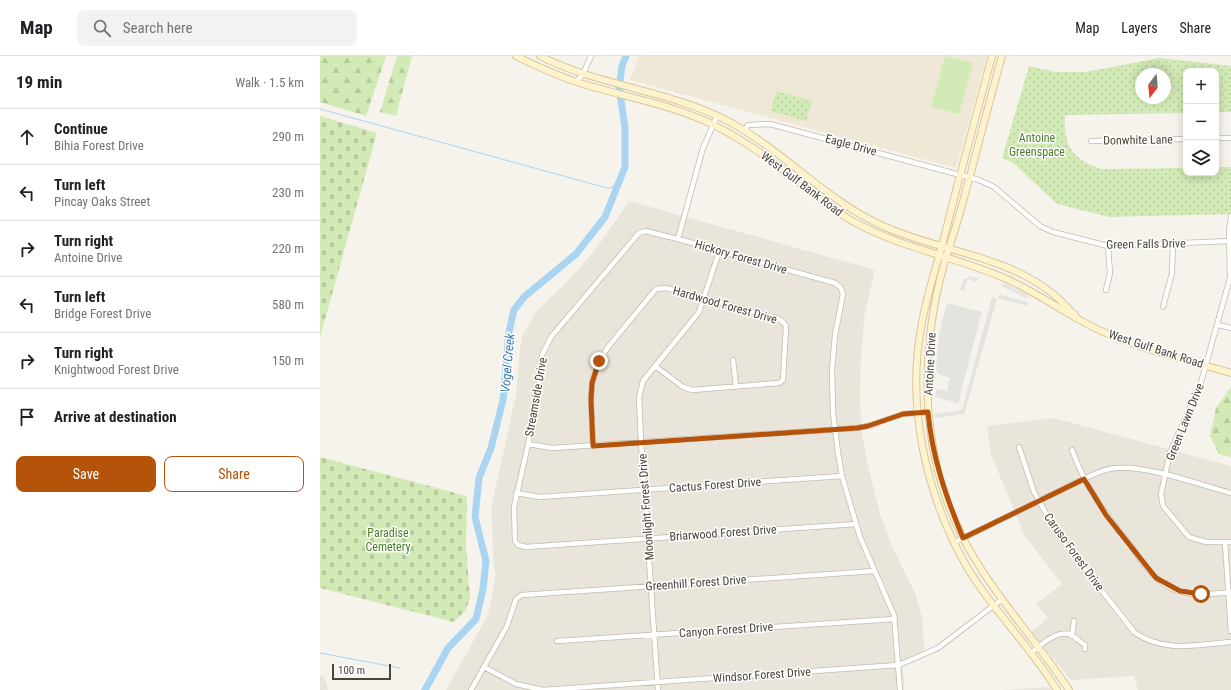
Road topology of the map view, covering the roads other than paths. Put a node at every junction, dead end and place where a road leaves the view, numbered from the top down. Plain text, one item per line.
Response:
1 (516, 56) edge
2 (540, 56) edge
3 (591, 56) edge
4 (992, 58) edge
5 (1002, 59) edge
6 (583, 74) junction
7 (576, 82) junction
8 (984, 88) junction
9 (646, 90) junction
10 (993, 91) junction
11 (643, 100) junction
12 (717, 116) junction
13 (713, 125) junction
14 (744, 131) junction
15 (1219, 138) edge
16 (1231, 138) edge
17 (1183, 139) edge
18 (1091, 141) dead end
19 (772, 149) junction
20 (766, 156) junction
21 (960, 175) junction
22 (970, 178) junction
23 (1231, 216) edge
24 (883, 226) junction
25 (639, 233) joint
26 (878, 234) junction
27 (909, 236) junction
28 (678, 239) junction
29 (1231, 241) edge
30 (1173, 243) junction
31 (905, 246) junction
32 (1108, 246) junction
33 (942, 247) junction
34 (949, 250) junction
35 (719, 252) junction
36 (940, 254) junction
37 (947, 258) junction
38 (1008, 269) junction
39 (1005, 278) junction
40 (1106, 290) dead end
41 (704, 298) junction
42 (1164, 307) dead end
43 (1083, 321) junction
44 (1218, 325) junction
45 (1231, 328) edge
46 (733, 360) dead end
47 (655, 366) junction
48 (1206, 366) junction
49 (1231, 373) edge
50 (736, 386) junction
51 (918, 412) junction
52 (928, 412) junction
53 (836, 429) junction
54 (641, 442) junction
55 (528, 444) junction
56 (593, 446) junction
57 (1019, 447) dead end
58 (1072, 450) dead end
59 (842, 476) junction
60 (1165, 476) junction
61 (1084, 479) junction
62 (645, 489) junction
63 (516, 493) junction
64 (1231, 494) edge
65 (1038, 501) junction
66 (856, 524) junction
67 (648, 538) junction
68 (963, 538) junction
69 (955, 542) junction
70 (1225, 542) junction
71 (1231, 542) edge
72 (518, 545) joint
73 (874, 571) junction
74 (651, 586) junction
75 (1230, 592) edge
76 (1001, 600) junction
77 (994, 605) junction
78 (895, 619) junction
79 (1074, 621) dead end
80 (1231, 631) edge
81 (655, 634) junction
82 (1072, 636) junction
83 (557, 641) dead end
84 (1231, 642) edge
85 (1038, 647) junction
86 (1085, 649) dead end
87 (1032, 653) junction
88 (898, 665) junction
89 (484, 667) junction
90 (658, 682) junction
91 (472, 690) edge
92 (658, 690) edge
93 (900, 690) edge
94 (1057, 690) edge
95 (1069, 690) edge

1 - 7 main road, West Gulf Bank Road
2 - 6 main road, West Gulf Bank Road
3 - 6 street
4 - 5 main road
4 - 8 main road, Antoine Drive
5 - 10 main road, Antoine Drive
6 - 7 street
6 - 9 main road, West Gulf Bank Road
7 - 11 main road, West Gulf Bank Road
8 - 10 main road
8 - 21 main road, Antoine Drive
9 - 11 main road
9 - 12 main road, West Gulf Bank Road
10 - 22 main road, Antoine Drive
11 - 13 main road, West Gulf Bank Road
12 - 13 street
12 - 14 main road, West Gulf Bank Road
13 - 20 main road, West Gulf Bank Road
13 - 28 street
14 - 19 main road, West Gulf Bank Road
14 - 21 street, Eagle Drive
15 - 16 street
17 - 18 street, Donwhite Lane
19 - 20 main road
19 - 24 main road, West Gulf Bank Road
20 - 26 main road, West Gulf Bank Road
21 - 22 street, Green Falls Drive
21 - 33 main road, Antoine Drive
22 - 32 street, Green Falls Drive
22 - 34 main road, Antoine Drive
23 - 29 street, Green Lawn Drive
24 - 26 main road
24 - 27 main road, West Gulf Bank Road
25 - 28 street, Hickory Forest Drive
25 - 55 street, Streamside Drive
26 - 31 main road, West Gulf Bank Road
27 - 31 main road
27 - 33 main road, West Gulf Bank Road
28 - 35 street, Hickory Forest Drive
29 - 30 street, Green Falls Drive
29 - 44 street, Green Lawn Drive
30 - 32 street, Green Falls Drive
30 - 42 street
31 - 36 main road, West Gulf Bank Road
32 - 40 street
33 - 34 main road, West Gulf Bank Road
33 - 36 main road, Antoine Drive
34 - 37 main road, Antoine Drive
34 - 38 main road, West Gulf Bank Road
35 - 41 street, Moonlight Forest Drive
35 - 53 street, Hickory Forest Drive
36 - 37 main road, West Gulf Bank Road
36 - 51 main road, Antoine Drive
37 - 39 main road, West Gulf Bank Road
37 - 52 main road, Antoine Drive
38 - 39 main road
38 - 43 main road, West Gulf Bank Road
39 - 43 main road, West Gulf Bank Road
41 - 47 street, Moonlight Forest Drive
41 - 50 street, Hardwood Forest Drive
41 - 56 street, Hardwood Forest Drive
43 - 48 main road, West Gulf Bank Road
44 - 45 street
44 - 48 street, Green Lawn Drive
46 - 50 street
47 - 50 street
47 - 54 street, Moonlight Forest Drive
48 - 49 main road, West Gulf Bank Road
48 - 60 street, Green Lawn Drive
51 - 52 street
51 - 53 street
51 - 69 main road, Antoine Drive
52 - 68 main road, Antoine Drive
53 - 54 street
53 - 59 street
54 - 56 street
54 - 62 street, Moonlight Forest Drive
55 - 56 street
55 - 63 street, Streamside Drive
57 - 65 street, Caruso Forest Drive
58 - 61 street
59 - 62 street, Cactus Forest Drive
59 - 66 street
60 - 61 street
60 - 64 street
60 - 70 street, Green Lawn Drive
61 - 65 street
61 - 75 street
62 - 63 street, Cactus Forest Drive
62 - 67 street, Moonlight Forest Drive
63 - 72 street, Streamside Drive
65 - 68 street
65 - 84 street, Caruso Forest Drive
66 - 67 street, Briarwood Forest Drive
66 - 73 street
67 - 72 street, Briarwood Forest Drive
67 - 74 street, Moonlight Forest Drive
68 - 69 street
68 - 76 main road, Antoine Drive
69 - 77 main road, Antoine Drive
70 - 71 street, Green Lawn Drive
70 - 75 street
73 - 74 street, Greenhill Forest Drive
73 - 78 street
74 - 81 street, Moonlight Forest Drive
74 - 89 street, Greenhill Forest Drive
75 - 80 street
76 - 77 street, Windsor Forest Drive
76 - 85 main road, Antoine Drive
77 - 87 main road, Antoine Drive
77 - 88 street, Windsor Forest Drive
78 - 81 street, Canyon Forest Drive
78 - 88 street
79 - 82 street
81 - 83 street, Canyon Forest Drive
81 - 90 street, Moonlight Forest Drive
82 - 85 street
82 - 86 street
85 - 87 street
85 - 95 main road, Antoine Drive
87 - 94 main road, Antoine Drive
88 - 90 street, Windsor Forest Drive
88 - 93 street
89 - 90 street, Windsor Forest Drive
89 - 91 street
90 - 92 street, Moonlight Forest Drive

